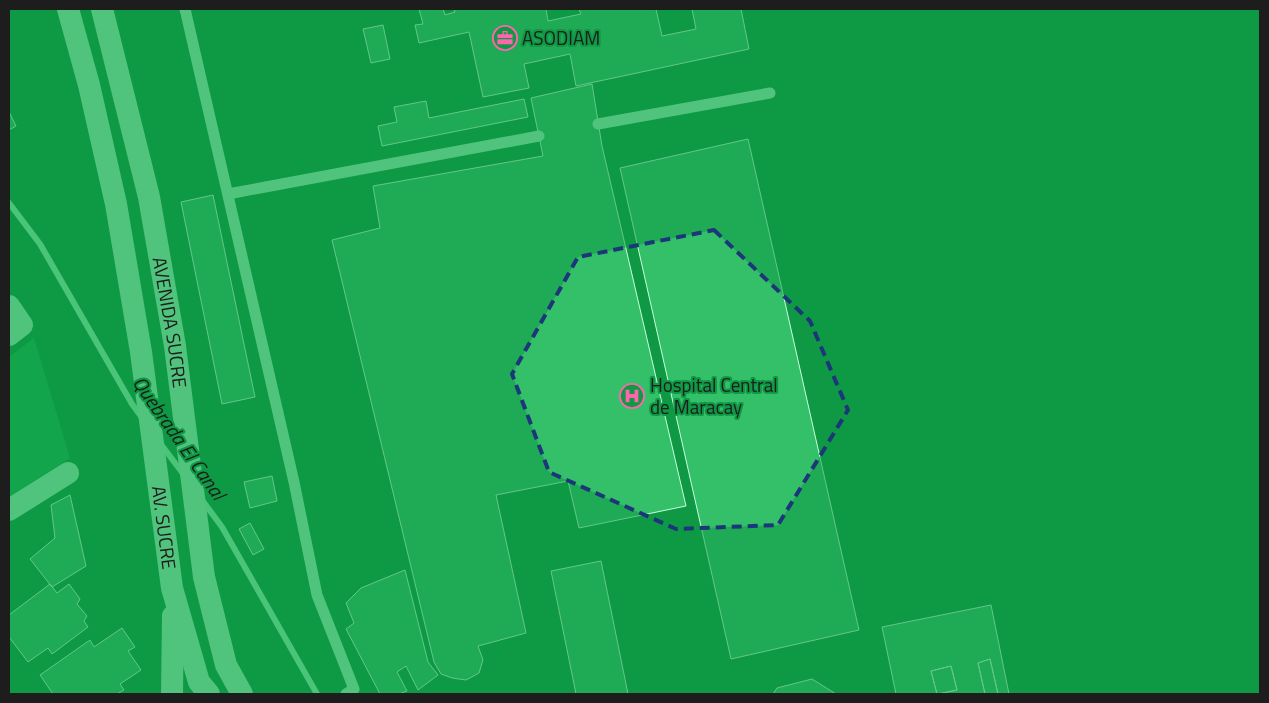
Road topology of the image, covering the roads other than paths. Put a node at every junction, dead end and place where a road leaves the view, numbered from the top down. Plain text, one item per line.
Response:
1 (68, 9) edge
2 (102, 9) edge
3 (185, 9) edge
4 (770, 94) dead end
5 (598, 124) dead end
6 (539, 136) dead end
7 (228, 194) junction
8 (9, 306) edge
9 (16, 330) edge
10 (140, 352) joint
11 (68, 473) dead end
12 (9, 510) edge
13 (172, 588) junction
14 (172, 694) edge
15 (209, 694) edge
16 (242, 694) edge
17 (346, 694) edge

1 - 10 street, AVENIDA SUCRE
2 - 16 street, AVENIDA SUCRE
3 - 7 lane
4 - 5 lane
6 - 7 lane
7 - 17 lane
8 - 9 street
10 - 13 street, AV. SUCRE
11 - 12 street
13 - 14 street
13 - 15 street, AV. SUCRE

